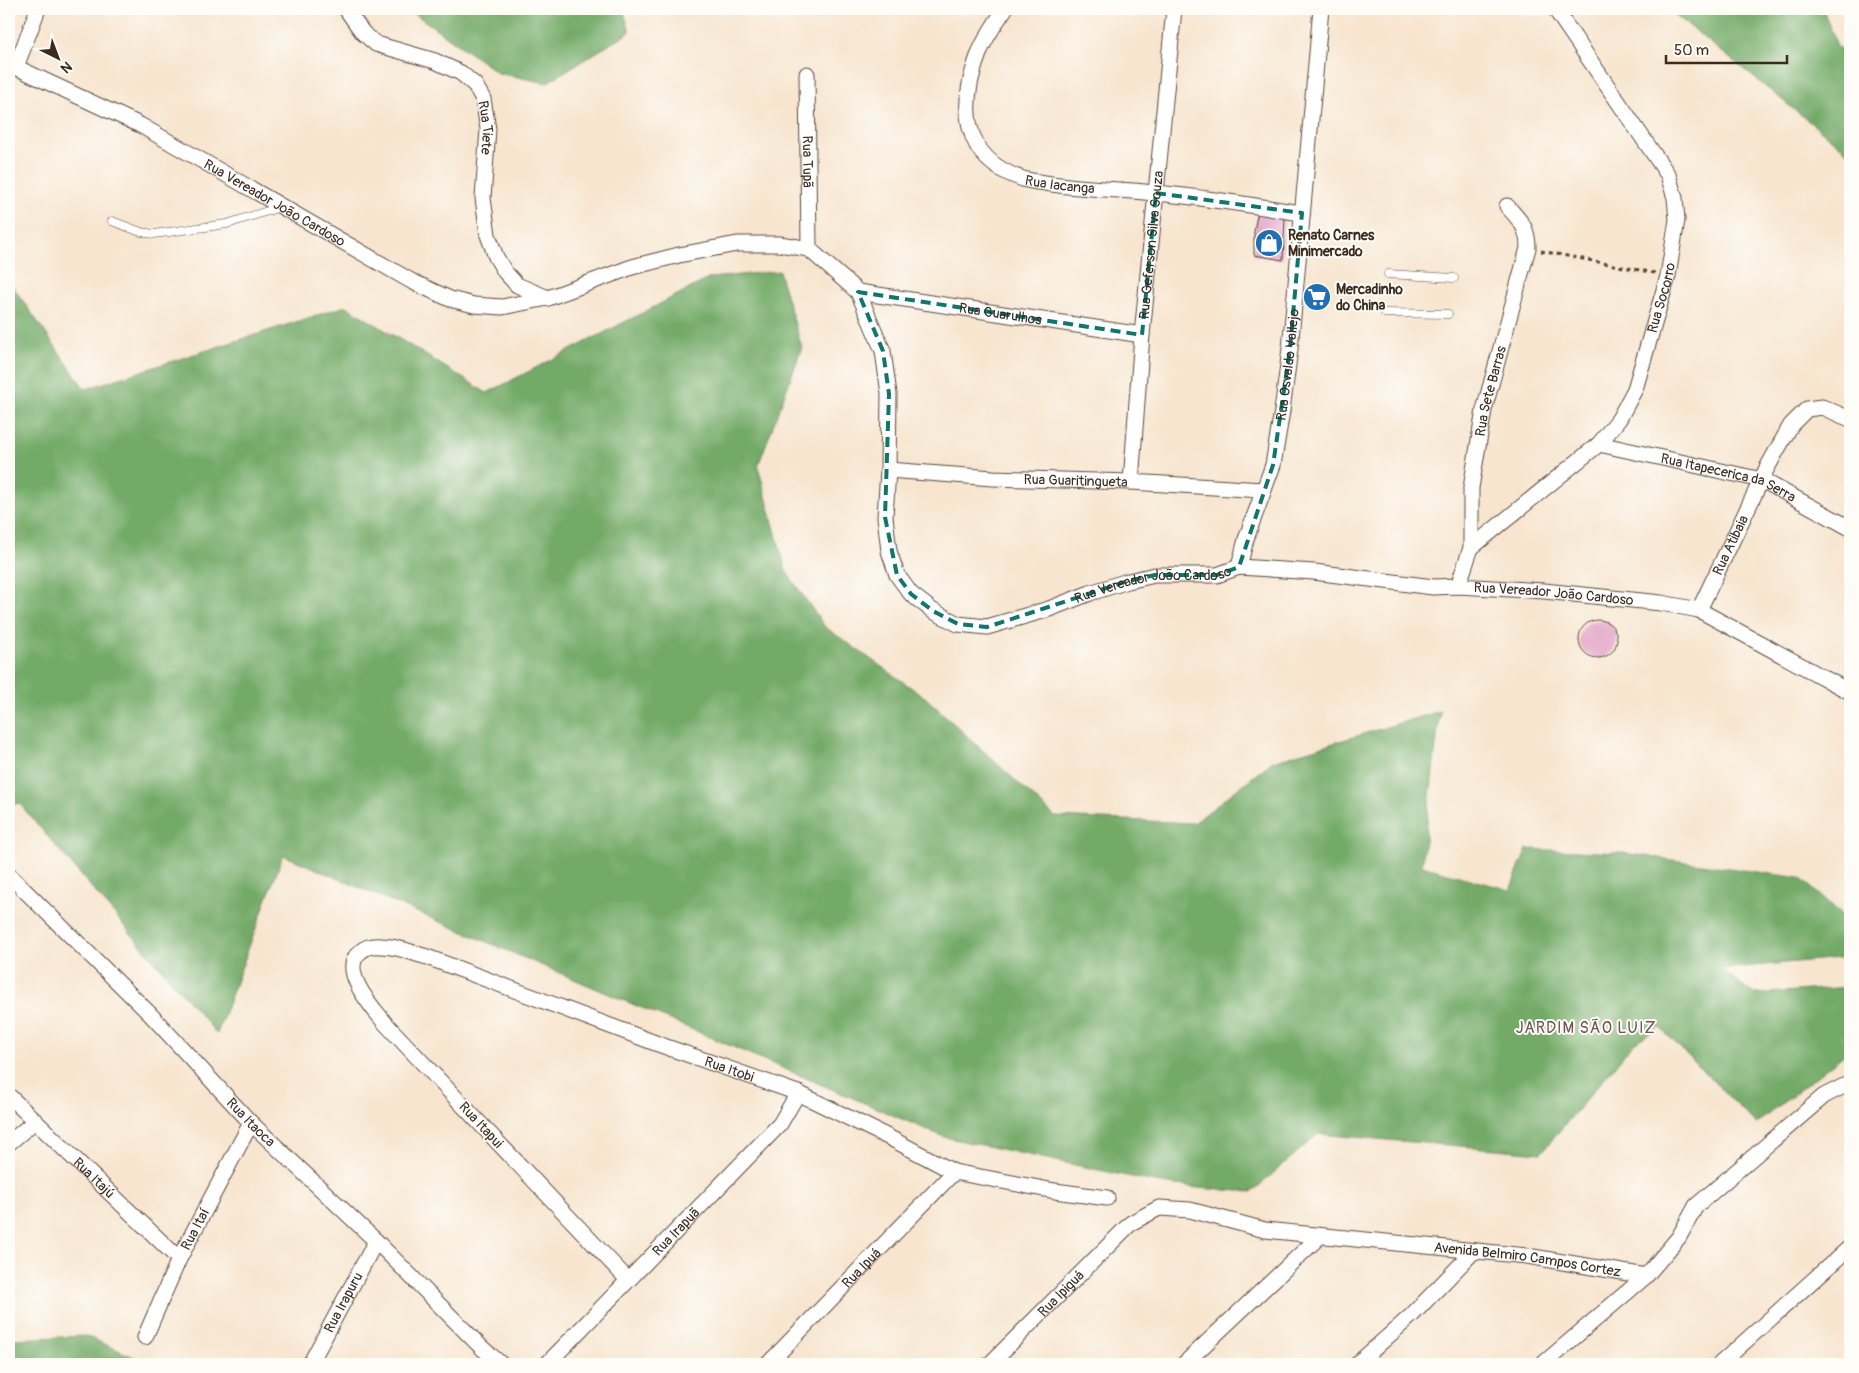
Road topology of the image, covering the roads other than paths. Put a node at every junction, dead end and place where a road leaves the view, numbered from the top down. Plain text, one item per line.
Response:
1 (38, 9) edge
2 (346, 9) edge
3 (1005, 9) edge
4 (1174, 9) edge
5 (1322, 9) edge
6 (1555, 9) edge
7 (12, 65) edge
8 (807, 74) dead end
9 (1156, 193) junction
10 (282, 206) junction
11 (1507, 206) dead end
12 (1302, 212) junction
13 (112, 221) dead end
14 (809, 249) junction
15 (1388, 274) dead end
16 (1454, 278) dead end
17 (858, 292) junction
18 (548, 298) junction
19 (1385, 313) dead end
20 (1448, 314) dead end
21 (1142, 335) junction
22 (1850, 419) edge
23 (1599, 444) junction
24 (888, 470) junction
25 (1762, 480) junction
26 (1131, 482) junction
27 (1263, 490) junction
28 (1850, 528) edge
29 (1471, 548) junction
30 (1240, 567) junction
31 (1458, 586) junction
32 (1699, 610) junction
33 (1850, 690) edge
34 (9, 875) edge
35 (354, 961) joint
36 (1850, 1083) edge
37 (798, 1093) junction
38 (9, 1096) edge
39 (35, 1121) junction
40 (250, 1123) junction
41 (9, 1143) edge
42 (954, 1172) junction
43 (1107, 1198) dead end
44 (1131, 1223) joint
45 (1320, 1236) junction
46 (376, 1241) junction
47 (1850, 1248) edge
48 (1472, 1252) junction
49 (180, 1260) junction
50 (1646, 1276) junction
51 (628, 1280) junction
52 (145, 1337) dead end
53 (310, 1364) edge
54 (500, 1364) edge
55 (547, 1364) edge
56 (768, 1364) edge
57 (990, 1364) edge
58 (1184, 1364) edge
59 (1357, 1364) edge
60 (1543, 1364) edge
61 (1720, 1364) edge

1 - 7 street
2 - 18 street, Rua Tiete
3 - 9 street, Rua Iacanga
4 - 9 street, Rua Geferson Silva Souza
5 - 12 street, Rua Osvaldo Vallejo
6 - 23 street, Rua Socorro
7 - 10 street, Rua Vereador João Cardoso
8 - 14 street, Rua Tupã
9 - 12 street, Rua Iacanga
9 - 21 street, Rua Geferson Silva Souza
10 - 13 lane
10 - 18 street, Rua Vereador João Cardoso
11 - 29 street, Rua Sete Barras
12 - 27 street, Rua Osvaldo Vallejo
14 - 17 street
14 - 18 street, Rua Vereador João Cardoso
15 - 16 lane
17 - 21 street, Rua Guarulhos
17 - 24 street, Rua Vereador João Cardoso
19 - 20 lane
21 - 26 street, Rua Geferson Silva Souza
22 - 25 street, Rua Atibaia
23 - 25 street, Rua Itapecerica da Serra
23 - 29 street, Rua Socorro
24 - 26 street, Rua Guaritingueta
24 - 30 street, Rua Vereador João Cardoso
25 - 28 street, Rua Itapecerica da Serra
25 - 32 street, Rua Atibaia
26 - 27 street, Rua Guaritingueta
27 - 30 street, Rua Osvaldo Vallejo
29 - 31 street, Rua Sete Barras
30 - 31 street, Rua Vereador João Cardoso
31 - 32 street, Rua Vereador João Cardoso
32 - 33 street, Rua Vereador João Cardoso
34 - 40 street, Rua Itaoca
35 - 37 street, Rua Itobi
35 - 51 street, Rua Itapui
36 - 50 street
37 - 42 street, Rua Itobi
37 - 51 street, Rua Irapuã
38 - 39 street, Rua Itajú
39 - 41 street
39 - 49 street, Rua Itajú
40 - 46 street, Rua Itaoca
40 - 49 street, Rua Itaí
42 - 43 street, Rua Itobi
42 - 56 street, Rua Ipuá
44 - 45 street, Avenida Belmiro Campos Cortez
44 - 57 street, Rua Ipiguá
45 - 48 street, Avenida Belmiro Campos Cortez
45 - 58 street
46 - 53 street, Rua Irapuru
46 - 54 street, Rua Itaoca
47 - 61 street
48 - 50 street, Avenida Belmiro Campos Cortez
48 - 59 street
49 - 52 street, Rua Itaí
50 - 60 street
51 - 55 street, Rua Irapuã

